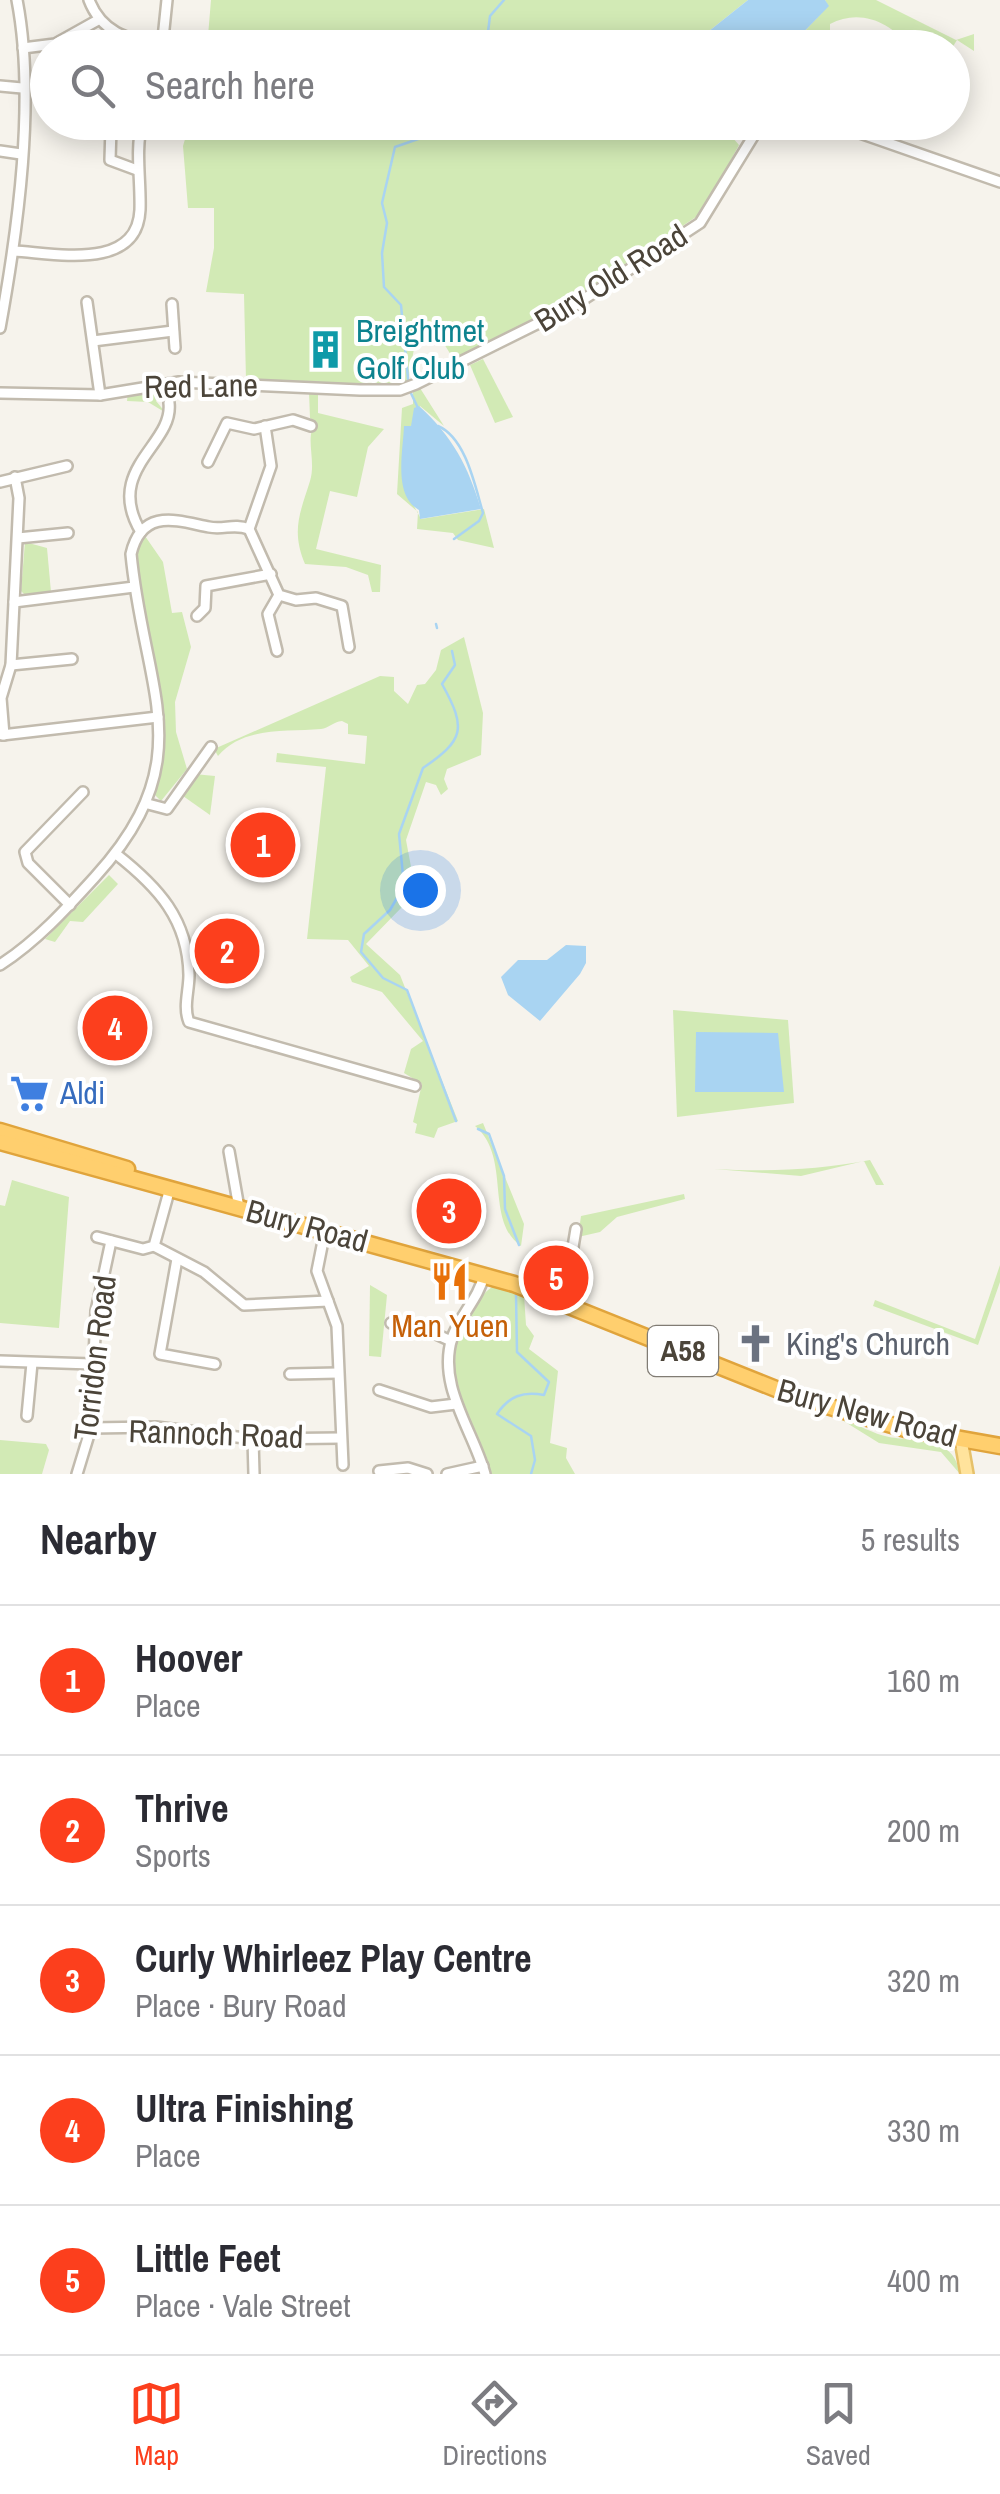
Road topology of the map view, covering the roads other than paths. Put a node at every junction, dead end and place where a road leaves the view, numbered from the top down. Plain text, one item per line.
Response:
1 (17, 0) edge
2 (88, 0) edge
3 (166, 0) edge
4 (98, 20) junction
5 (80, 30) edge
6 (111, 30) edge
7 (163, 30) edge
8 (30, 47) edge
9 (24, 48) junction
10 (0, 86) edge
11 (22, 88) junction
12 (111, 140) edge
13 (140, 140) edge
14 (751, 140) edge
15 (880, 140) edge
16 (0, 151) edge
17 (21, 154) junction
18 (137, 170) junction
19 (1000, 182) edge
20 (14, 251) junction
21 (87, 302) dead end
22 (172, 304) dead end
23 (0, 328) edge
24 (173, 331) junction
25 (93, 341) junction
26 (174, 348) dead end
27 (402, 389) joint
28 (0, 393) edge
29 (100, 394) junction
30 (169, 403) dead end
31 (265, 426) junction
32 (311, 426) dead end
33 (208, 464) dead end
34 (67, 466) dead end
35 (14, 477) junction
36 (0, 482) edge
37 (248, 529) junction
38 (141, 532) junction
39 (68, 534) dead end
40 (18, 538) junction
41 (271, 574) junction
42 (134, 588) junction
43 (279, 595) junction
44 (14, 602) junction
45 (197, 618) dead end
46 (349, 648) dead end
47 (277, 653) dead end
48 (72, 659) dead end
49 (11, 665) junction
50 (158, 717) junction
51 (2, 735) edge
52 (211, 747) dead end
53 (83, 792) dead end
54 (148, 804) junction
55 (116, 854) junction
56 (70, 904) junction
57 (0, 965) edge
58 (415, 1086) dead end
59 (0, 1130) edge
60 (0, 1142) edge
61 (229, 1151) dead end
62 (165, 1186) junction
63 (239, 1208) junction
64 (576, 1228) dead end
65 (325, 1231) junction
66 (97, 1237) dead end
67 (111, 1242) junction
68 (154, 1246) junction
69 (177, 1259) junction
70 (484, 1275) junction
71 (514, 1284) joint
72 (564, 1301) junction
73 (328, 1302) junction
74 (396, 1325) dead end
75 (451, 1341) junction
76 (0, 1361) edge
77 (32, 1363) junction
78 (92, 1364) junction
79 (215, 1364) dead end
80 (338, 1373) junction
81 (290, 1374) dead end
82 (384, 1393) dead end
83 (456, 1404) junction
84 (27, 1416) dead end
85 (91, 1428) junction
86 (341, 1438) junction
87 (253, 1440) junction
88 (962, 1440) junction
89 (1000, 1446) edge
90 (343, 1465) dead end
91 (384, 1467) dead end
92 (484, 1470) edge
93 (77, 1474) edge
94 (254, 1474) edge
95 (427, 1474) edge
96 (447, 1474) edge
97 (966, 1474) edge

1 - 9 street
2 - 4 street
3 - 7 street
4 - 5 street
4 - 6 street
8 - 9 street
9 - 11 street
10 - 11 street
11 - 17 street
12 - 18 street
13 - 18 street
14 - 27 street, Bury Old Road
15 - 19 street
16 - 17 street
17 - 20 street
18 - 20 street
20 - 23 street
21 - 25 street
22 - 24 street
24 - 25 street
24 - 26 street
25 - 29 street
27 - 29 street, Red Lane
28 - 29 street, Red Lane
30 - 38 street
31 - 32 street
31 - 33 street
31 - 37 street
34 - 35 street
35 - 36 street
35 - 40 street
37 - 38 street
37 - 41 street
38 - 42 street
39 - 40 street
40 - 44 street
41 - 43 street
41 - 45 street
42 - 44 street
42 - 50 street
43 - 46 street
43 - 47 street
44 - 49 street
48 - 49 street
49 - 51 street
50 - 51 street
50 - 54 street
52 - 54 street
53 - 56 street
54 - 55 street
55 - 56 street
55 - 58 street
56 - 57 street
59 - 62 highway, Bury Road / A58
60 - 62 highway, Bury Road / A58
61 - 63 street
62 - 63 highway, Bury Road / A58
62 - 68 street, Torridon Road
63 - 65 highway, Bury Road / A58
64 - 72 street
65 - 70 highway, Bury Road / A58
65 - 73 street
66 - 67 street, Torridon Road
67 - 68 street, Torridon Road
67 - 78 street, Torridon Road
68 - 69 street
69 - 73 street
69 - 79 street
70 - 71 highway, Bury Road / A58
70 - 75 street
71 - 72 highway, Bury New Road / A58
72 - 88 highway, Bury New Road / A58
73 - 80 street
74 - 75 street
75 - 83 street
76 - 77 street
77 - 78 street
77 - 84 street
78 - 85 street, Torridon Road
80 - 81 street
80 - 86 street
82 - 83 street
83 - 92 street
85 - 87 street, Rannoch Road
85 - 93 street, Torridon Road
86 - 87 street, Rannoch Road
86 - 90 street
87 - 94 street
88 - 89 highway, Bury New Road / A58
88 - 97 main road
91 - 95 street
92 - 96 street

